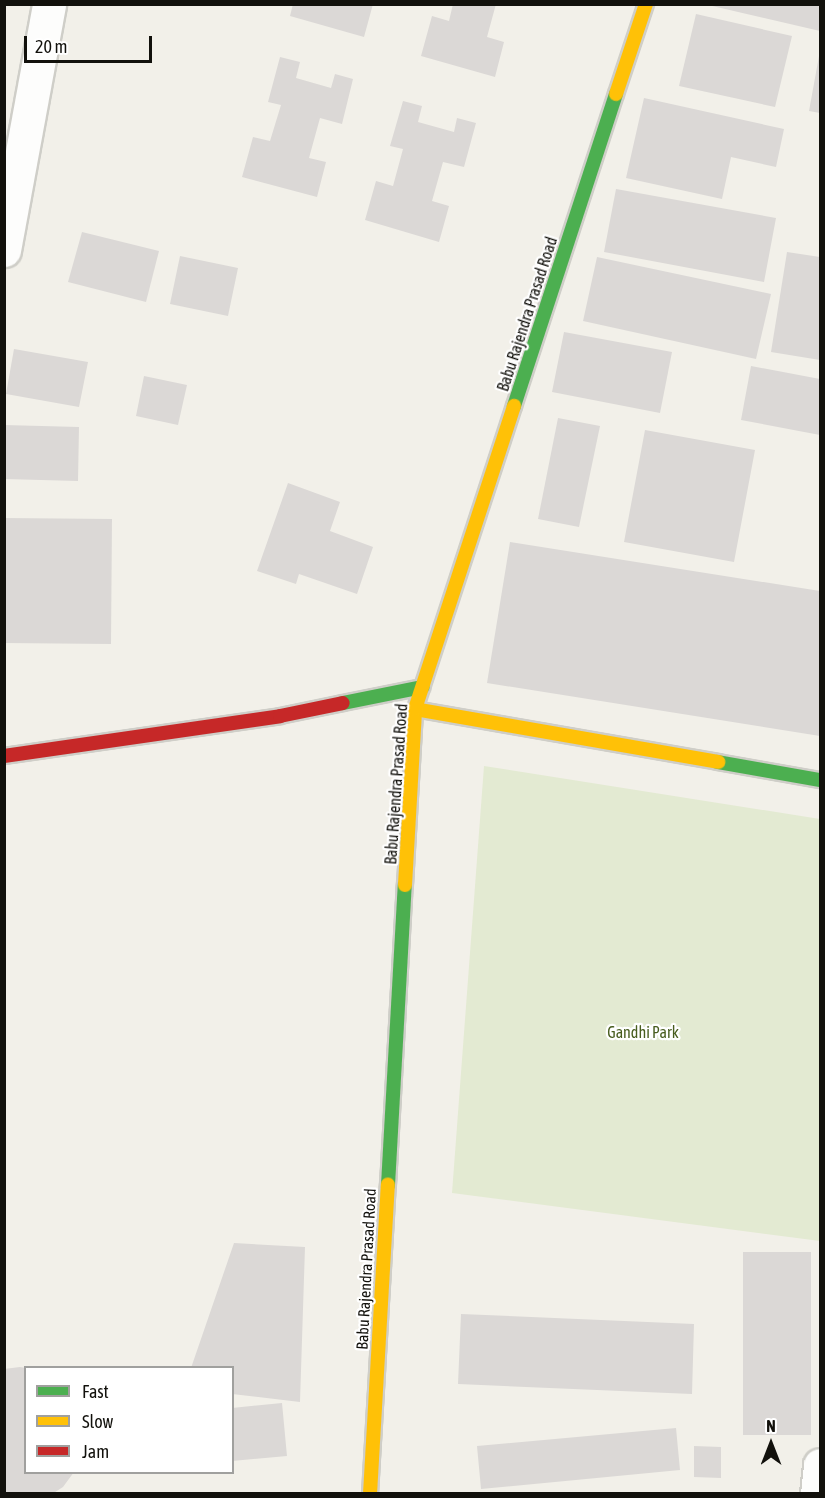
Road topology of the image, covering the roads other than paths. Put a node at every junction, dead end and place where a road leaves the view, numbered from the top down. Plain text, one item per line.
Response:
1 (49, 4) edge
2 (646, 4) edge
3 (4, 250) edge
4 (422, 687) junction
5 (415, 709) junction
6 (4, 756) edge
7 (820, 780) edge
8 (820, 1466) edge
9 (818, 1493) edge
10 (370, 1494) edge
11 (808, 1494) edge

1 - 3 street
2 - 4 street, Babu Rajendra Prasad Road
4 - 5 street, Babu Rajendra Prasad Road
4 - 6 street
5 - 7 street
5 - 10 street, Babu Rajendra Prasad Road
8 - 9 street
9 - 11 street

